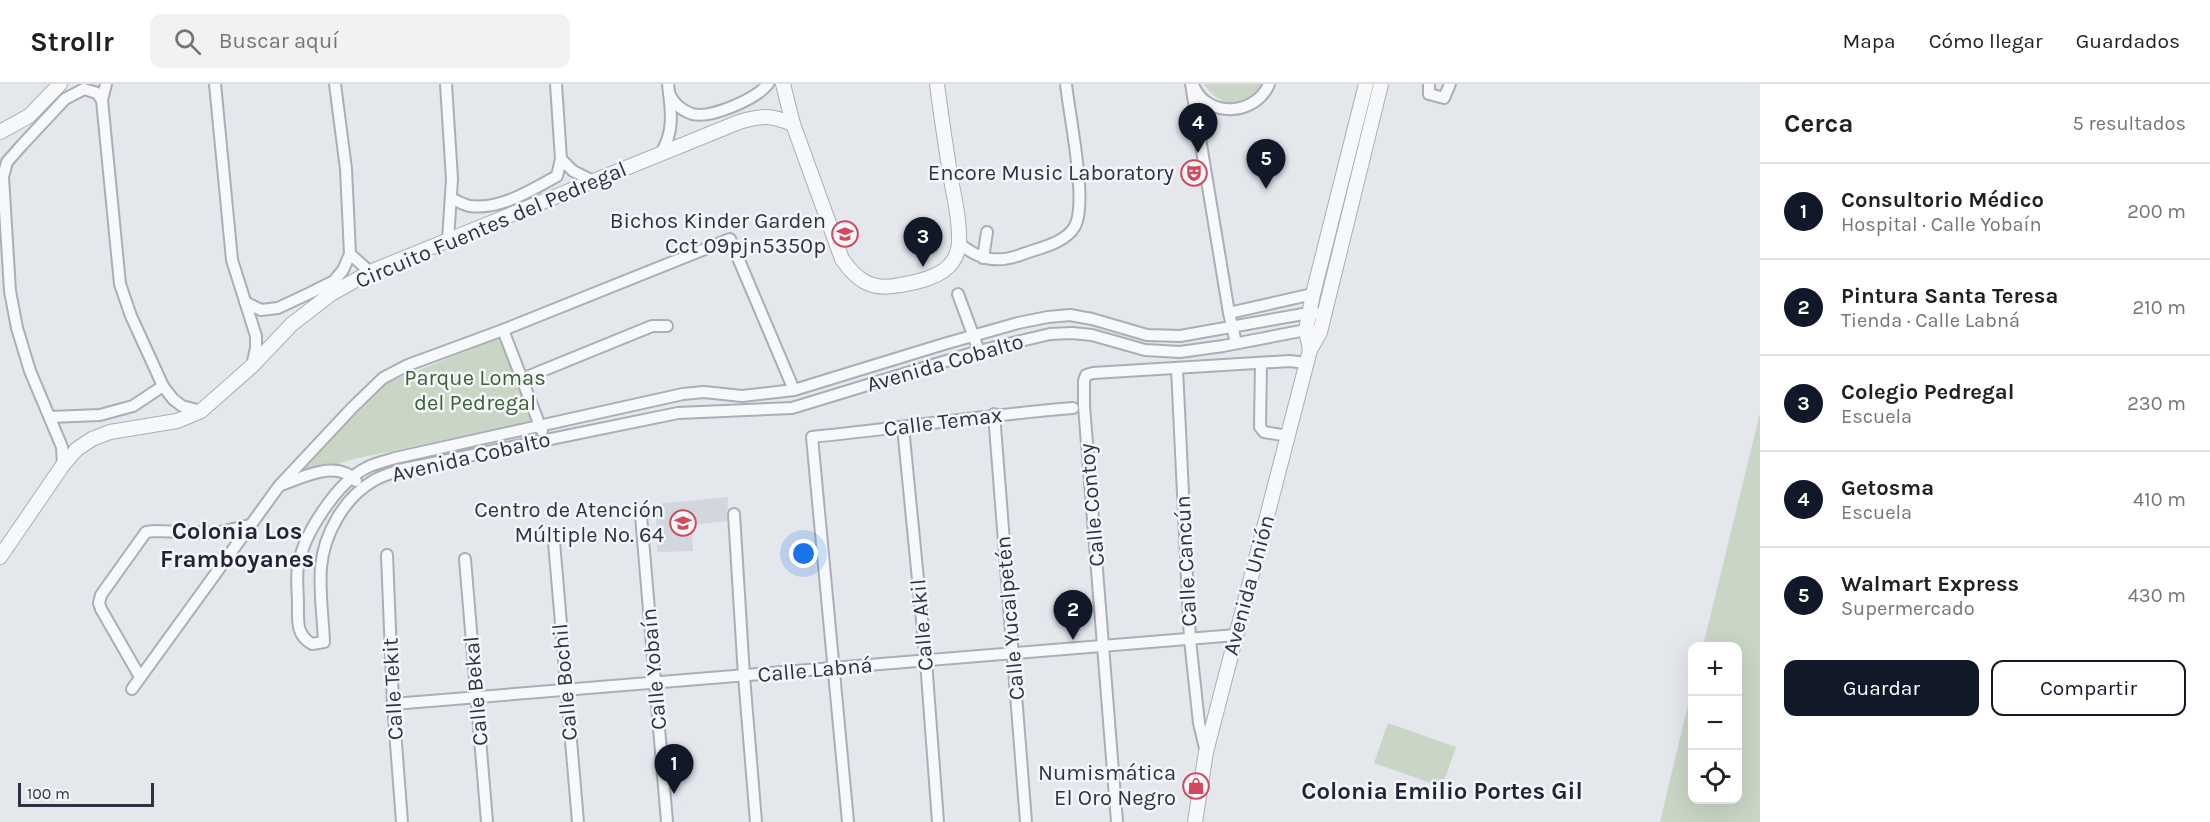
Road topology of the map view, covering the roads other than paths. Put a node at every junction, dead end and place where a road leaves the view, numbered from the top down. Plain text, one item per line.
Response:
1 (60, 84) edge
2 (106, 84) edge
3 (215, 84) edge
4 (335, 84) edge
5 (446, 84) edge
6 (555, 84) edge
7 (768, 84) edge
8 (783, 84) edge
9 (937, 84) edge
10 (1066, 84) edge
11 (1192, 84) edge
12 (1269, 84) edge
13 (1366, 84) edge
14 (1381, 84) edge
15 (1429, 84) edge
16 (1450, 84) edge
17 (668, 88) edge
18 (102, 100) junction
19 (793, 124) junction
20 (0, 132) edge
21 (661, 153) junction
22 (561, 159) junction
23 (1, 176) edge
24 (593, 181) junction
25 (452, 199) junction
26 (987, 232) dead end
27 (448, 240) junction
28 (959, 243) junction
29 (350, 254) junction
30 (983, 258) junction
31 (370, 272) junction
32 (958, 294) dead end
33 (1313, 294) junction
34 (245, 302) junction
35 (1309, 313) junction
36 (1229, 314) junction
37 (1323, 314) junction
38 (667, 326) dead end
39 (1232, 328) junction
40 (503, 330) junction
41 (1313, 331) junction
42 (974, 335) junction
43 (1236, 343) junction
44 (980, 351) junction
45 (1308, 357) junction
46 (1261, 363) junction
47 (252, 366) junction
48 (1177, 368) junction
49 (522, 379) junction
50 (163, 386) junction
51 (794, 390) junction
52 (1073, 408) dead end
53 (201, 411) junction
54 (994, 414) junction
55 (50, 417) junction
56 (541, 426) junction
57 (903, 428) junction
58 (1288, 436) junction
59 (544, 440) junction
60 (63, 465) junction
61 (352, 477) junction
62 (279, 486) junction
63 (362, 488) junction
64 (734, 514) dead end
65 (641, 516) dead end
66 (250, 525) junction
67 (6, 539) edge
68 (554, 542) dead end
69 (387, 555) dead end
70 (0, 557) edge
71 (465, 559) dead end
72 (1236, 635) junction
73 (1190, 640) junction
74 (1103, 647) junction
75 (1013, 654) junction
76 (926, 661) junction
77 (834, 669) junction
78 (744, 676) junction
79 (140, 677) junction
80 (655, 683) junction
81 (132, 689) dead end
82 (565, 690) junction
83 (477, 697) junction
84 (393, 704) junction
85 (1206, 752) junction
86 (402, 822) edge
87 (487, 822) edge
88 (578, 822) edge
89 (667, 822) edge
90 (756, 822) edge
91 (848, 822) edge
92 (938, 822) edge
93 (1026, 822) edge
94 (1117, 822) edge
95 (1195, 822) edge

1 - 20 street
2 - 18 street
3 - 34 street
4 - 29 street
5 - 25 street
6 - 22 street
7 - 17 street
8 - 19 street
9 - 28 street
10 - 30 street
11 - 12 street
11 - 36 street
13 - 33 street, Avenida Unión
14 - 37 street, Avenida Unión
15 - 16 street
17 - 21 street
18 - 23 street
18 - 50 street
19 - 21 street, Circuito Fuentes del Pedregal
19 - 28 street
21 - 24 street, Circuito Fuentes del Pedregal
22 - 24 street
22 - 25 street
23 - 55 street
24 - 27 street, Circuito Fuentes del Pedregal
25 - 27 street
26 - 30 street
27 - 31 street, Circuito Fuentes del Pedregal
28 - 30 street
29 - 31 street
29 - 34 street
31 - 47 street, Circuito Fuentes del Pedregal
32 - 42 street
33 - 35 street, Avenida Unión
33 - 36 street
34 - 47 street
35 - 37 street, Avenida Cobalto
35 - 39 street, Avenida Cobalto
35 - 41 street, Avenida Unión
36 - 39 street
37 - 41 street, Avenida Unión
38 - 49 street
39 - 42 street, Avenida Cobalto
39 - 43 street
40 - 49 street
40 - 51 street
40 - 62 street
41 - 43 street, Avenida Cobalto
41 - 45 street, Avenida Unión
42 - 44 street
42 - 51 street, Avenida Cobalto
43 - 44 street, Avenida Cobalto
44 - 59 street, Avenida Cobalto
45 - 46 street
45 - 58 street, Avenida Unión
46 - 48 street
46 - 58 street
47 - 53 street, Circuito Fuentes del Pedregal
48 - 73 street, Calle Cancún
48 - 74 street, Calle Contoy
49 - 56 street
50 - 53 street
50 - 55 street
51 - 56 street, Avenida Cobalto
52 - 54 street, Calle Temax
53 - 60 street, Circuito Fuentes del Pedregal
54 - 57 street, Calle Temax
54 - 75 street, Calle Yucalpetén
55 - 60 street
56 - 59 street
56 - 61 street, Avenida Cobalto
57 - 76 street, Calle Akil
57 - 77 street, Calle Temax
58 - 72 street, Avenida Unión
59 - 63 street, Avenida Cobalto
60 - 67 street, Circuito Fuentes del Pedregal
61 - 62 street
61 - 63 street
61 - 63 street, Avenida Cobalto
62 - 66 street
64 - 78 street
65 - 80 street, Calle Yobaín
66 - 79 street
66 - 79 street
67 - 70 street, Circuito Fuentes del Pedregal
68 - 82 street, Calle Bochil
69 - 84 street, Calle Tekit
71 - 83 street, Calle Bekal
72 - 73 street, Calle Labná
72 - 85 street, Avenida Unión
73 - 74 street, Calle Labná
73 - 85 street, Calle Cancún
74 - 75 street, Calle Labná
74 - 94 street, Calle Contoy
75 - 76 street, Calle Labná
75 - 93 street, Calle Yucalpetén
76 - 77 street, Calle Labná
76 - 92 street, Calle Akil
77 - 78 street, Calle Labná
77 - 91 street
78 - 80 street, Calle Labná
78 - 90 street
79 - 81 street
80 - 82 street, Calle Labná
80 - 89 street, Calle Yobaín
82 - 83 street, Calle Labná
82 - 88 street, Calle Bochil
83 - 84 street, Calle Labná
83 - 87 street, Calle Bekal
84 - 86 street, Calle Tekit
85 - 95 street, Avenida Unión

